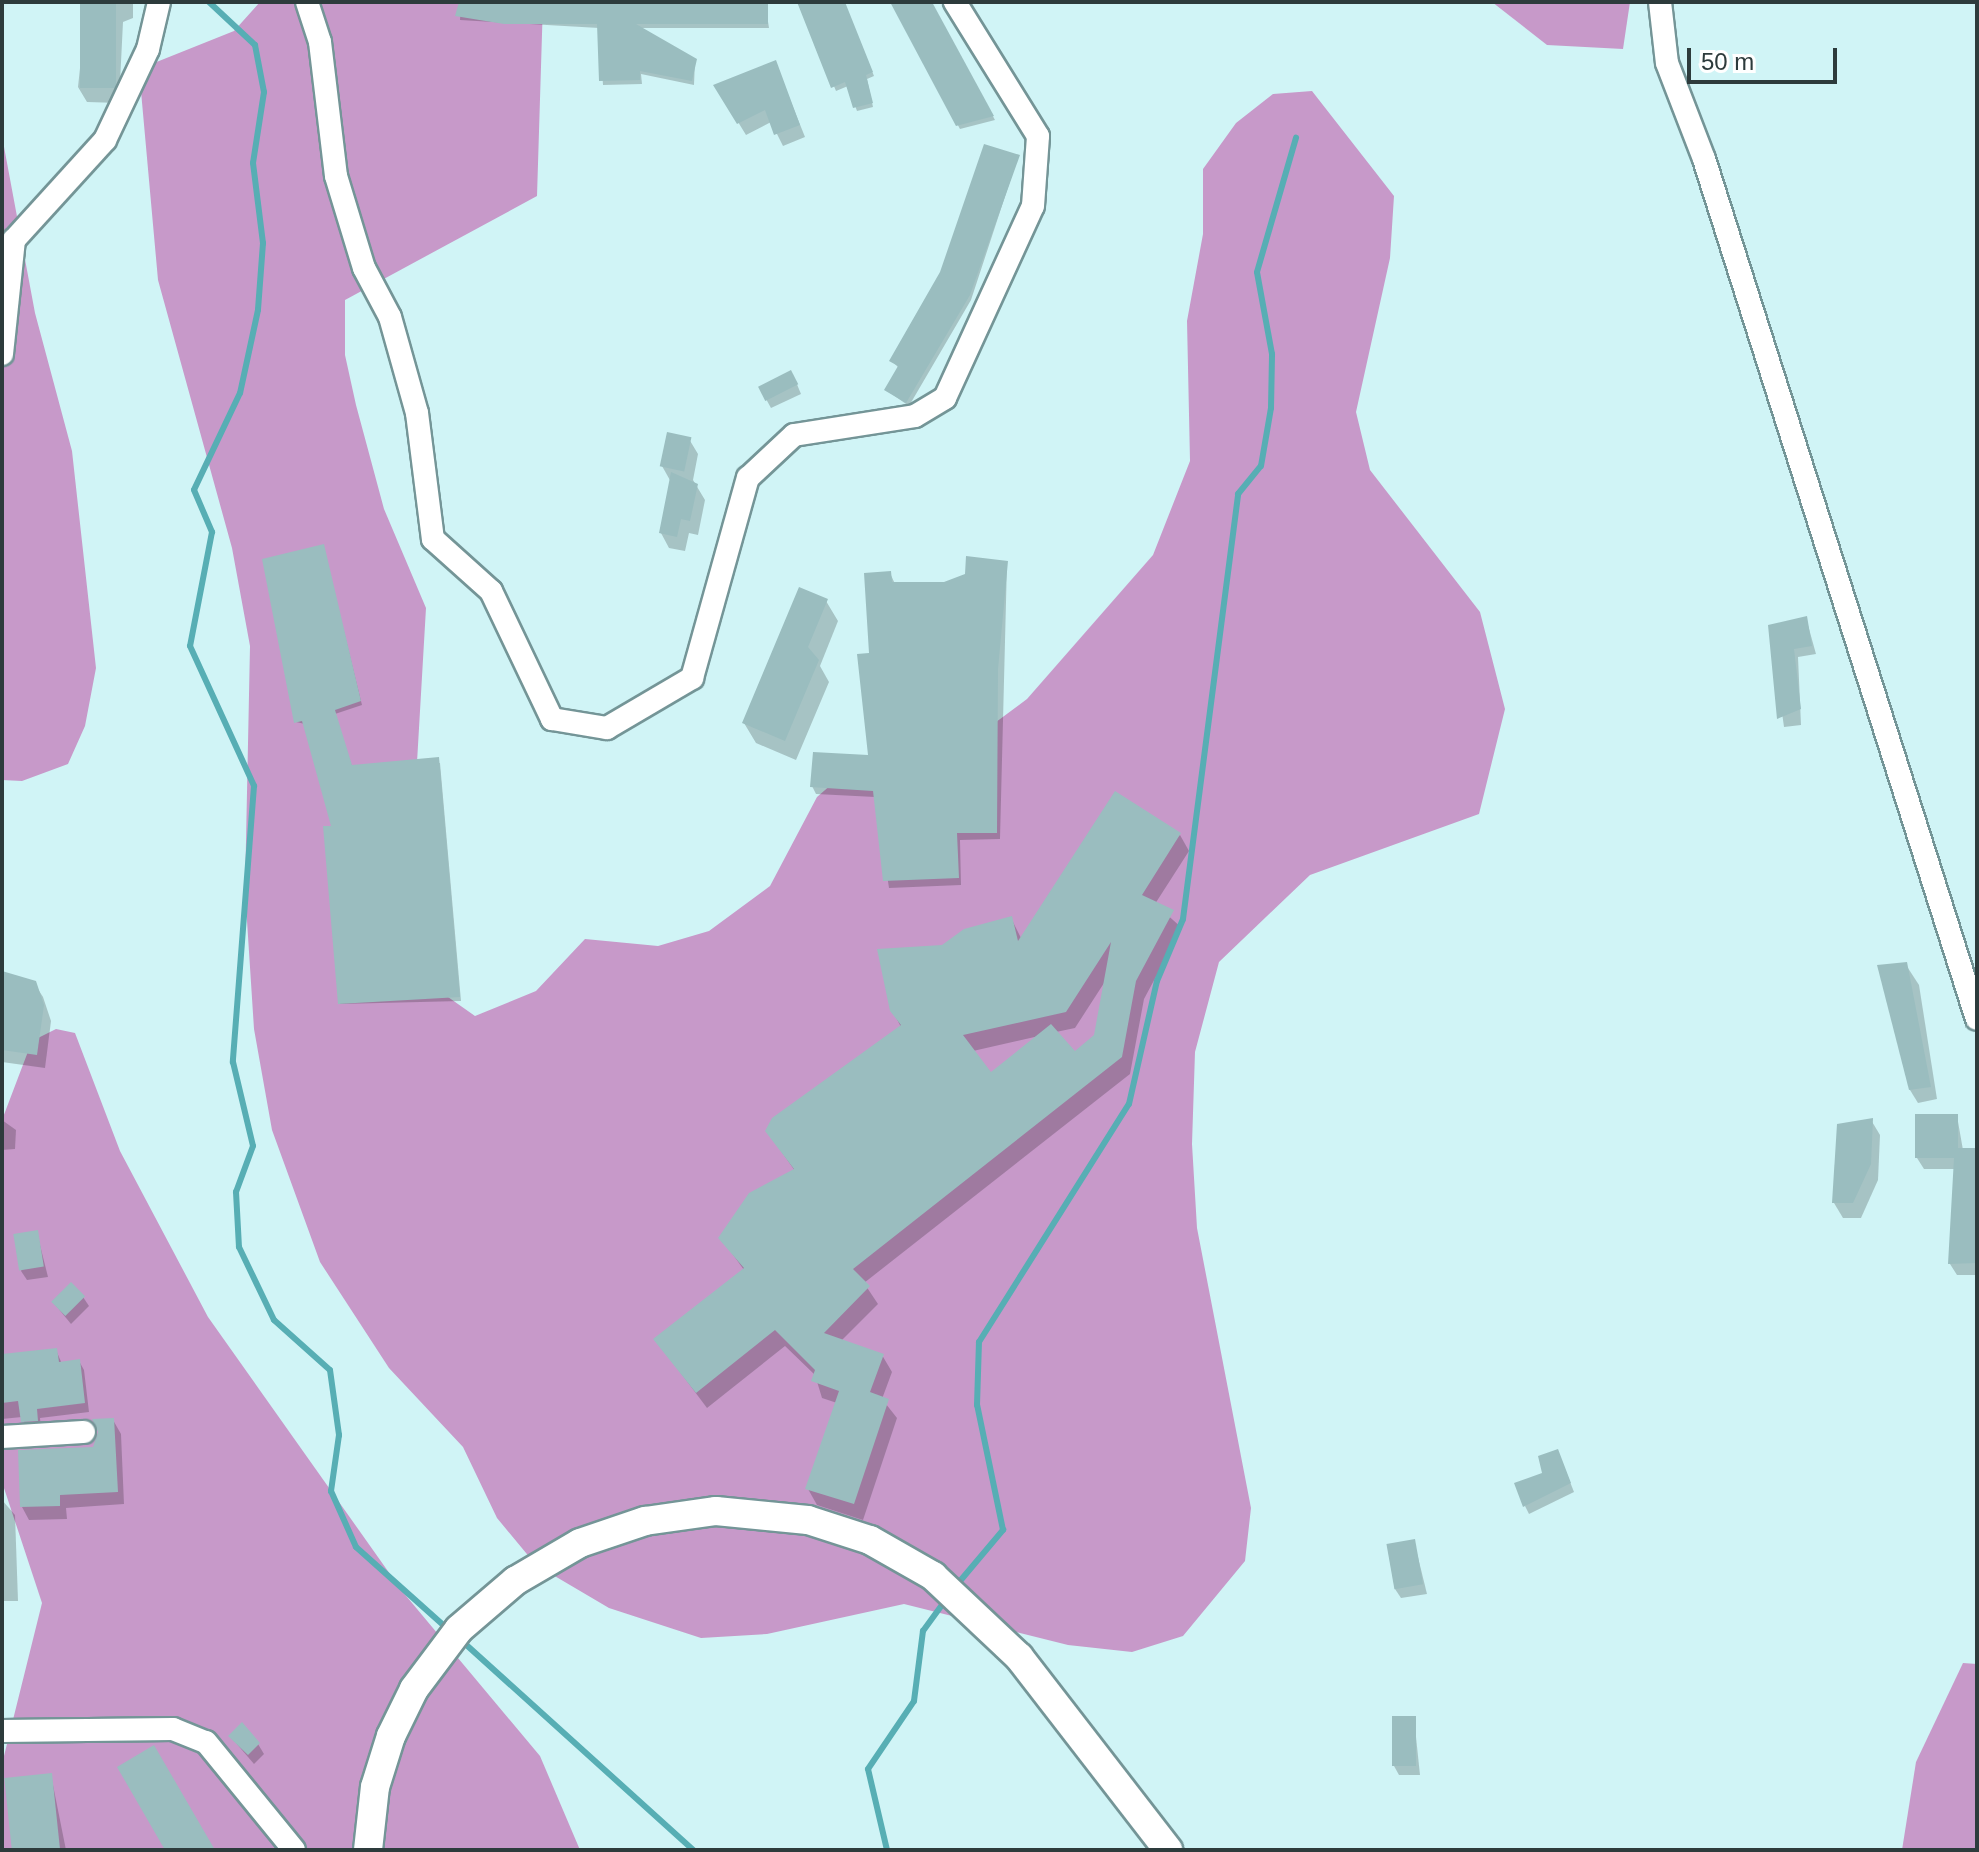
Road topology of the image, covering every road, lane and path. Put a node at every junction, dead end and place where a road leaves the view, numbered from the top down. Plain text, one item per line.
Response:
1 (159, 2) edge
2 (307, 2) edge
3 (955, 2) edge
4 (1660, 2) edge
5 (2, 354) edge
6 (1977, 1019) edge
7 (84, 1432) dead end
8 (2, 1437) edge
9 (2, 1731) edge
10 (294, 1850) edge
11 (368, 1850) edge
12 (1168, 1850) edge

1 - 5 street
2 - 3 street
4 - 6 street
7 - 8 street
9 - 10 street
11 - 12 street

